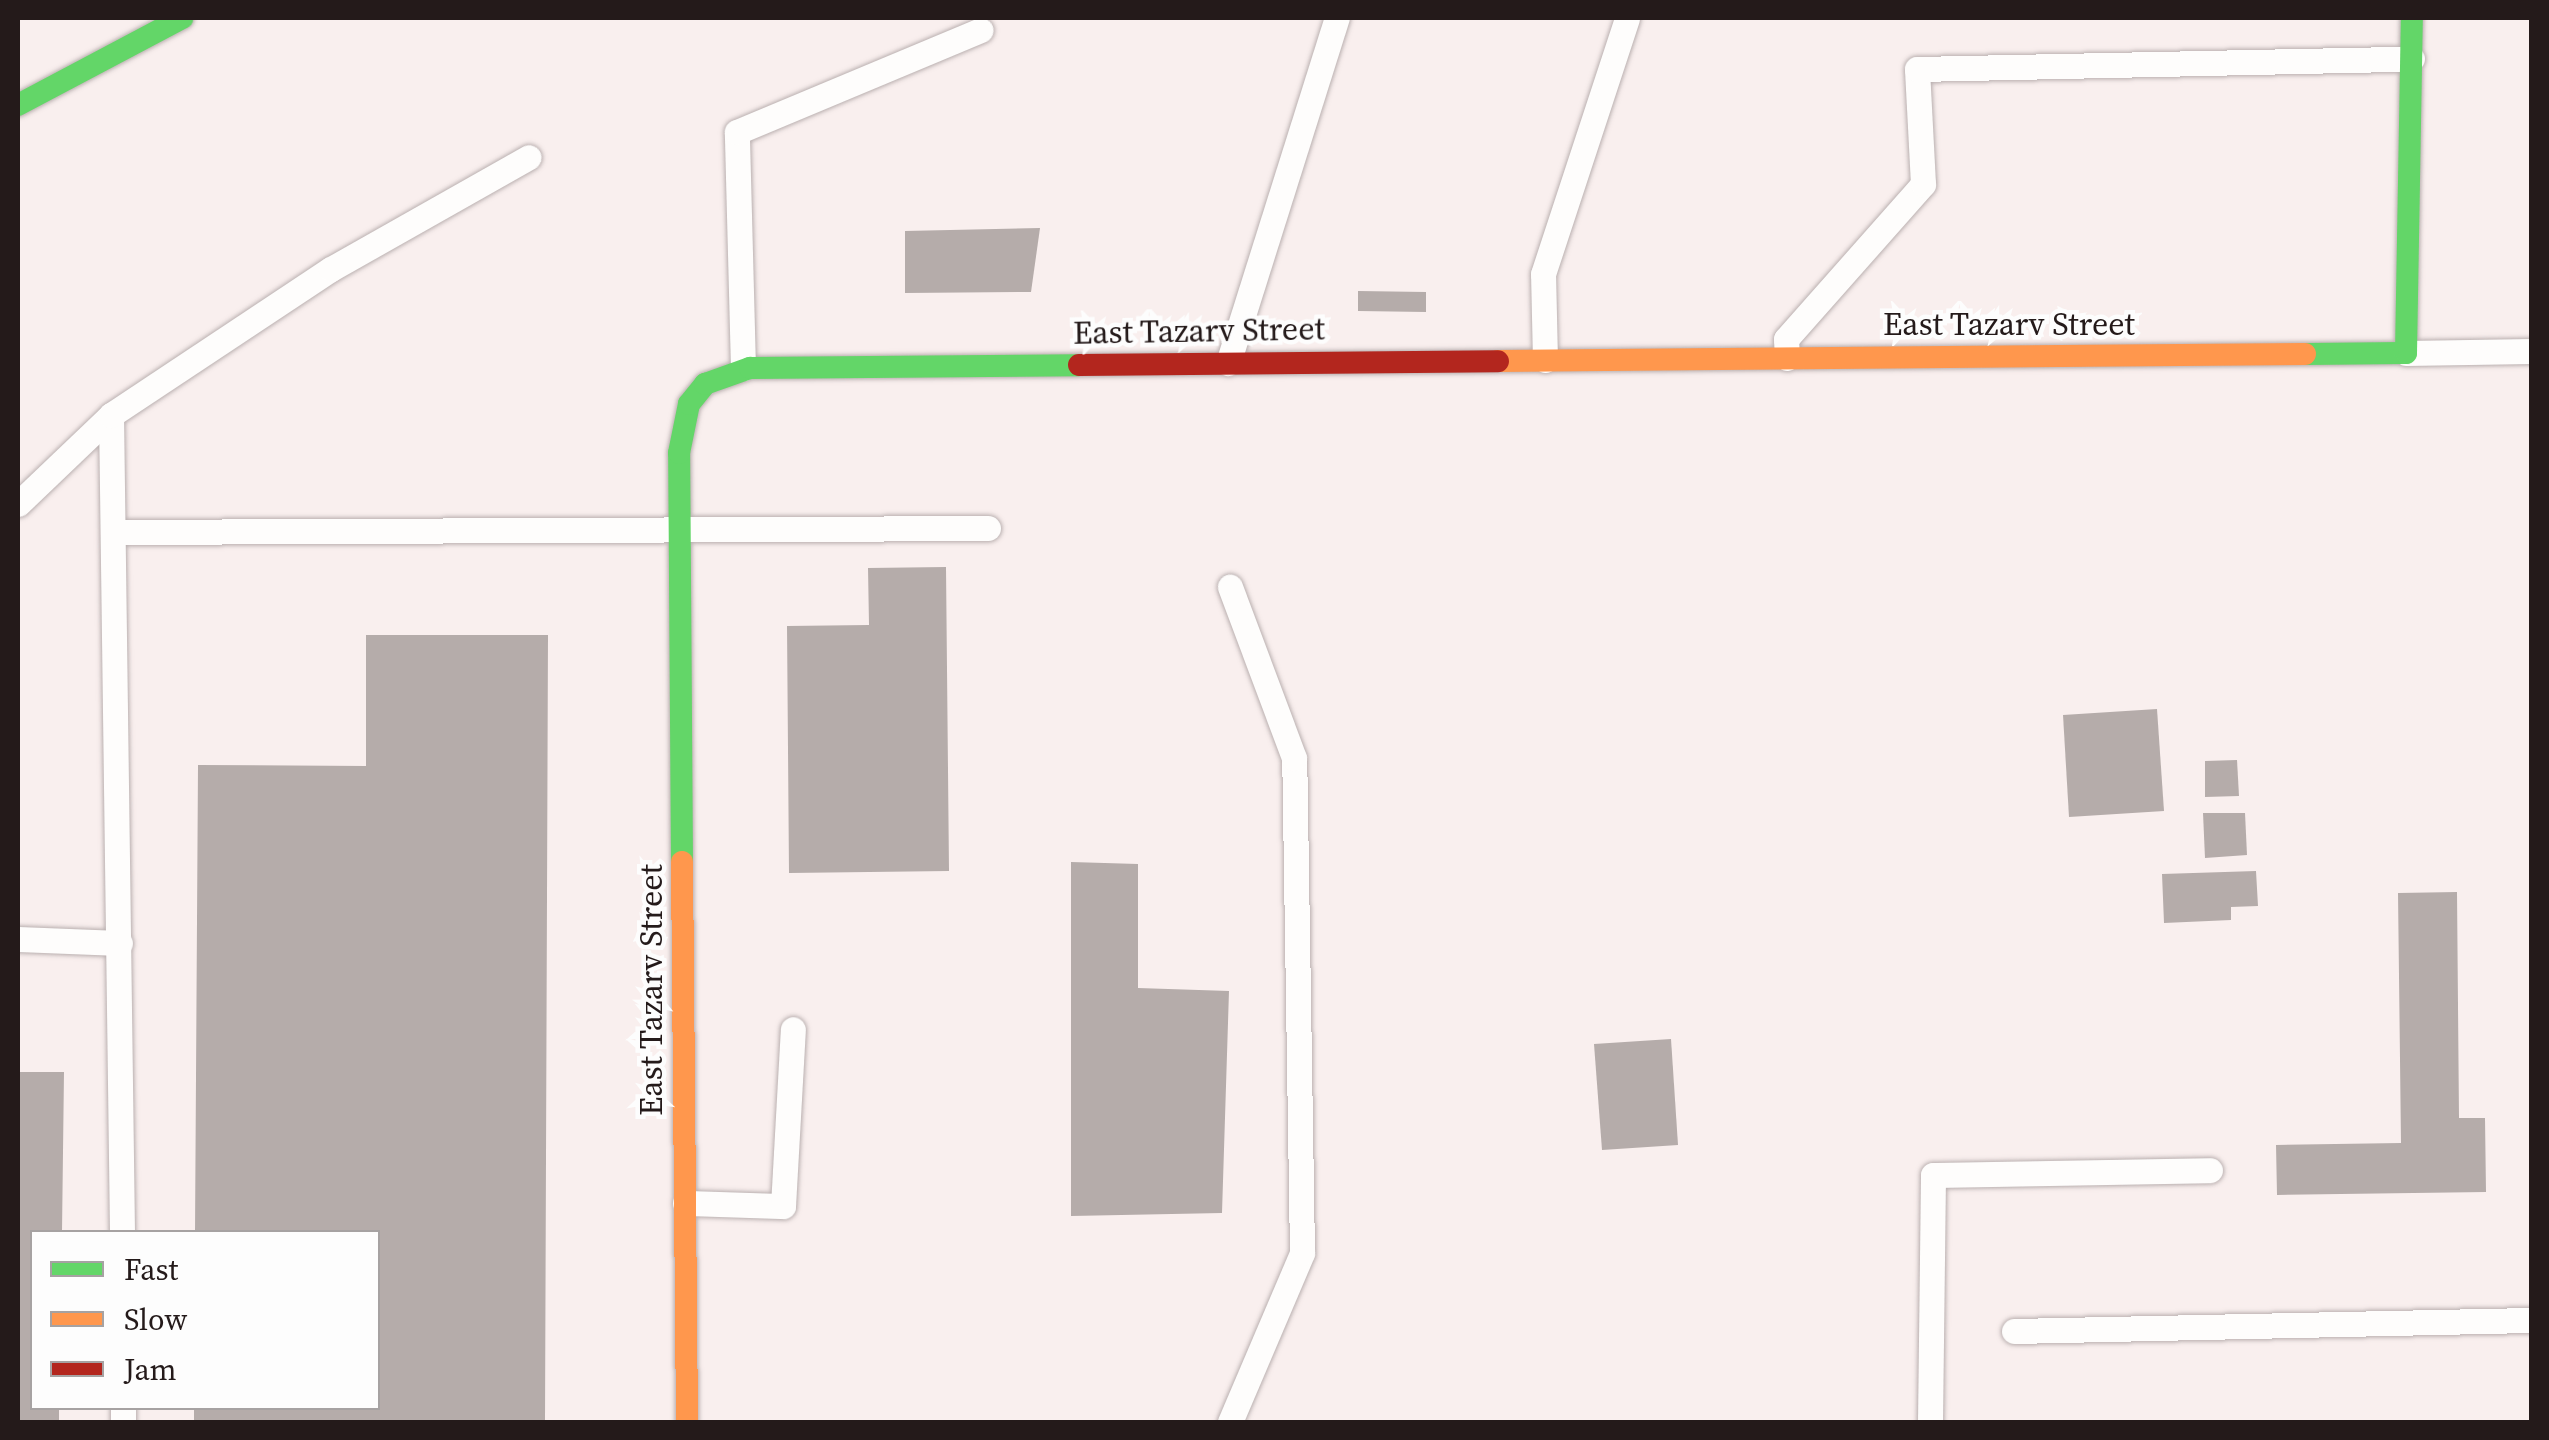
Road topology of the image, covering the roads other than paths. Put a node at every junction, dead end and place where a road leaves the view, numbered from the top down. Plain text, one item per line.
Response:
1 (182, 18) edge
2 (1337, 18) edge
3 (1627, 18) edge
4 (2412, 18) edge
5 (980, 30) dead end
6 (2412, 60) junction
7 (18, 105) edge
8 (530, 157) dead end
9 (2532, 351) edge
10 (2406, 353) junction
11 (1787, 358) junction
12 (1545, 360) junction
13 (1228, 363) junction
14 (743, 368) junction
15 (111, 415) junction
16 (18, 504) edge
17 (988, 528) dead end
18 (680, 530) junction
19 (113, 532) junction
20 (1230, 587) dead end
21 (18, 940) edge
22 (120, 942) junction
23 (793, 1029) dead end
24 (2210, 1170) dead end
25 (685, 1203) junction
26 (122, 1230) edge
27 (2532, 1320) edge
28 (2014, 1330) dead end
29 (687, 1422) edge
30 (1230, 1422) edge
31 (1930, 1422) edge

1 - 7 main road
2 - 13 lane
3 - 12 lane
4 - 6 main road
5 - 14 lane
6 - 10 main road
6 - 11 lane
8 - 15 lane
9 - 10 lane
10 - 11 main road, East Tazarv Street
11 - 12 main road, East Tazarv Street
12 - 13 main road, East Tazarv Street
13 - 14 main road, East Tazarv Street
14 - 18 main road, East Tazarv Street
15 - 16 lane
15 - 19 lane
17 - 18 lane
18 - 19 lane
18 - 25 main road, East Tazarv Street
19 - 22 lane
20 - 30 lane
21 - 22 lane
22 - 26 lane
23 - 25 lane
24 - 31 lane
25 - 29 main road, East Tazarv Street
27 - 28 lane

